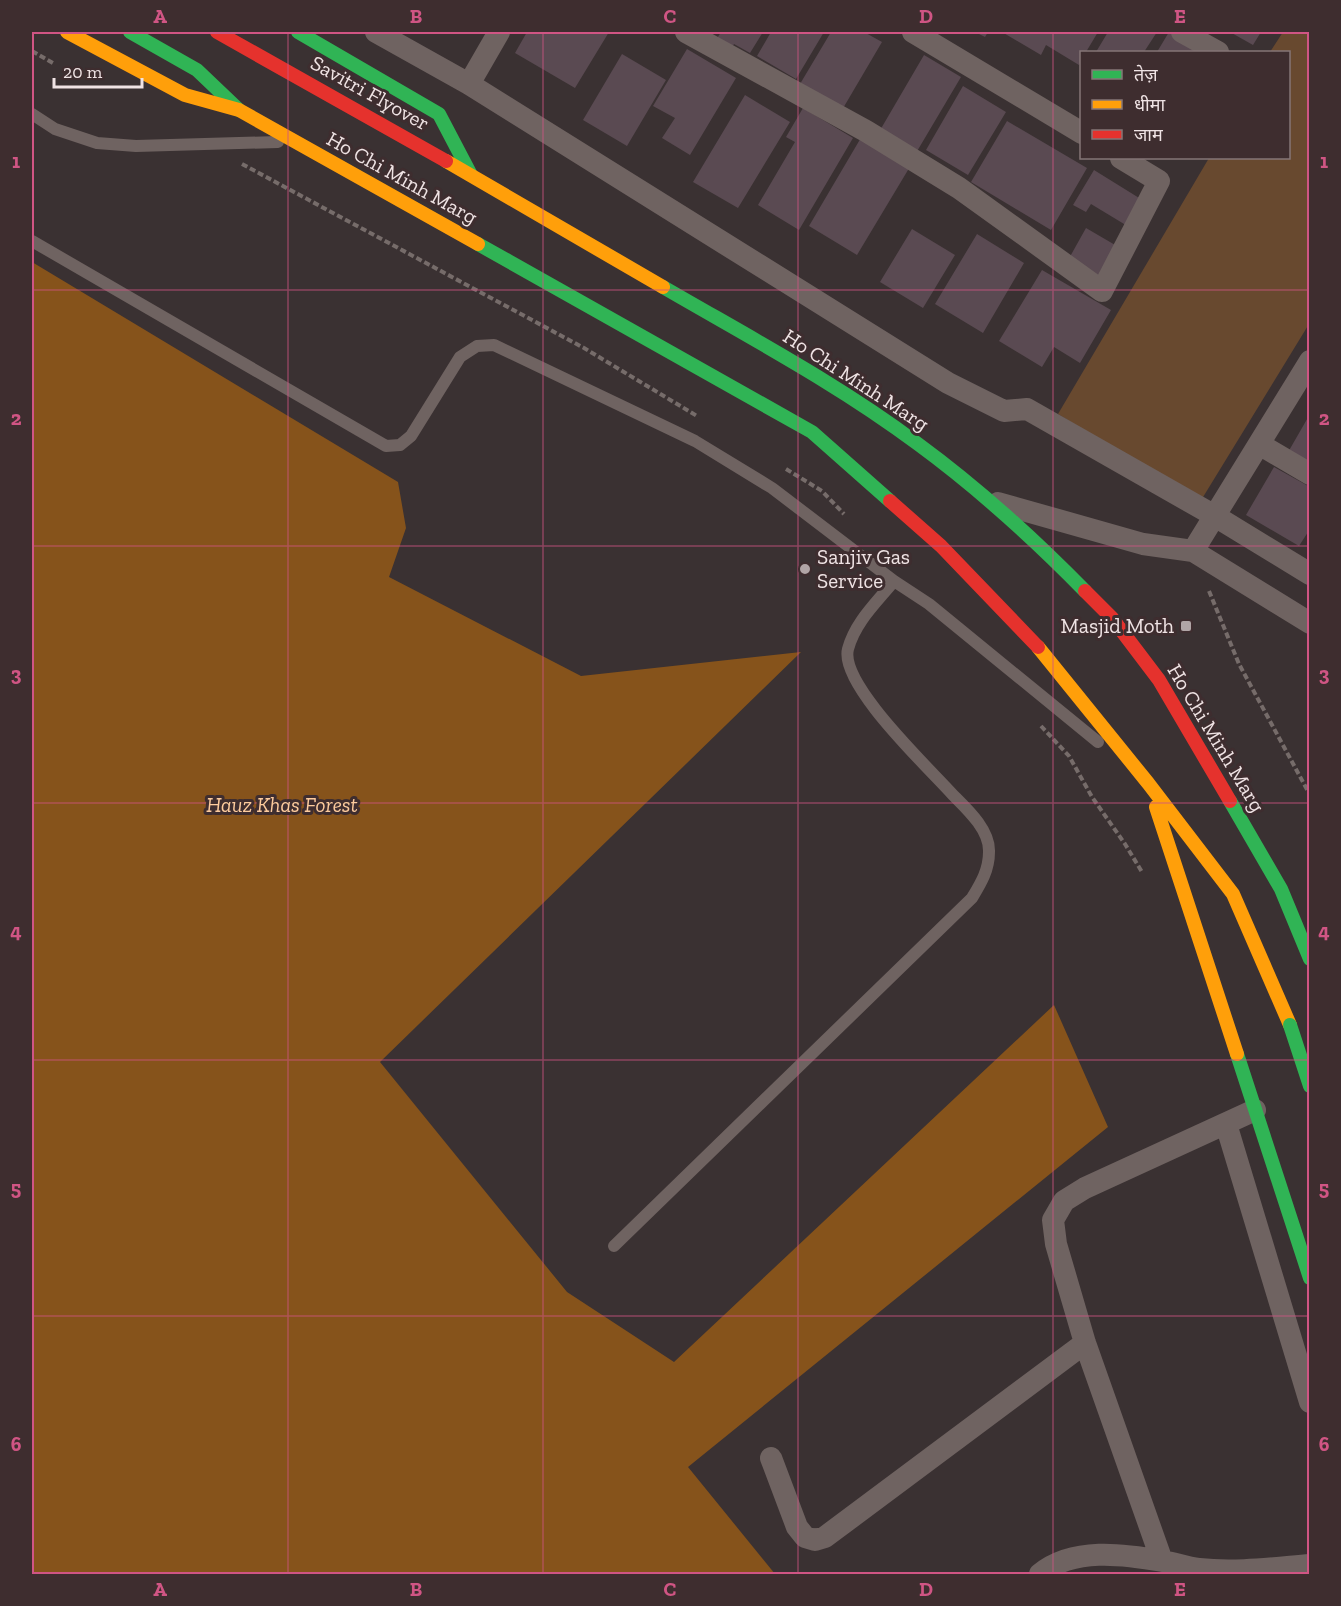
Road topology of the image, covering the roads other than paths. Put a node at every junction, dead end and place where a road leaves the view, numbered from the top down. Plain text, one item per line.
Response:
1 (67, 32) edge
2 (130, 32) edge
3 (217, 32) edge
4 (298, 32) edge
5 (376, 32) edge
6 (499, 32) edge
7 (686, 32) edge
8 (913, 32) edge
9 (1182, 32) edge
10 (1216, 51) edge
11 (469, 84) junction
12 (239, 110) junction
13 (32, 114) edge
14 (1080, 133) edge
15 (294, 142) junction
16 (1123, 159) edge
17 (471, 175) junction
18 (32, 241) edge
19 (1310, 361) edge
20 (1259, 444) junction
21 (1310, 474) edge
22 (991, 501) junction
23 (1215, 516) junction
24 (1193, 551) junction
25 (1310, 574) edge
26 (894, 581) junction
27 (1310, 623) edge
28 (1148, 783) junction
29 (1281, 889) junction
30 (1302, 907) dead end
31 (1310, 959) edge
32 (1310, 1086) edge
33 (1255, 1110) junction
34 (1226, 1124) junction
35 (614, 1246) dead end
36 (1310, 1278) edge
37 (1085, 1343) junction
38 (1310, 1402) edge
39 (771, 1458) dead end
40 (1161, 1561) junction
41 (1310, 1565) edge
42 (1040, 1575) edge

1 - 12 main road, Ho Chi Minh Marg
2 - 12 main road, Ho Chi Minh Marg
3 - 17 main road, Savitri Flyover
4 - 17 main road, Ho Chi Minh Marg
5 - 11 street
6 - 11 street
7 - 16 street
8 - 14 street
9 - 10 street
11 - 23 street
12 - 15 main road, Ho Chi Minh Marg
13 - 15 lane
15 - 28 main road, Ho Chi Minh Marg
17 - 22 main road, Ho Chi Minh Marg
18 - 26 lane
19 - 20 street
20 - 21 street
20 - 23 street
22 - 24 street
22 - 29 main road, Ho Chi Minh Marg
23 - 24 street
23 - 25 street
24 - 27 street
26 - 28 lane
26 - 35 lane
28 - 32 main road, Ho Chi Minh Marg, bridge
28 - 33 main road
29 - 30 main road
29 - 31 main road
33 - 34 street
33 - 36 main road
34 - 37 street
34 - 38 street
37 - 39 street
37 - 40 street
40 - 41 street
40 - 42 street

